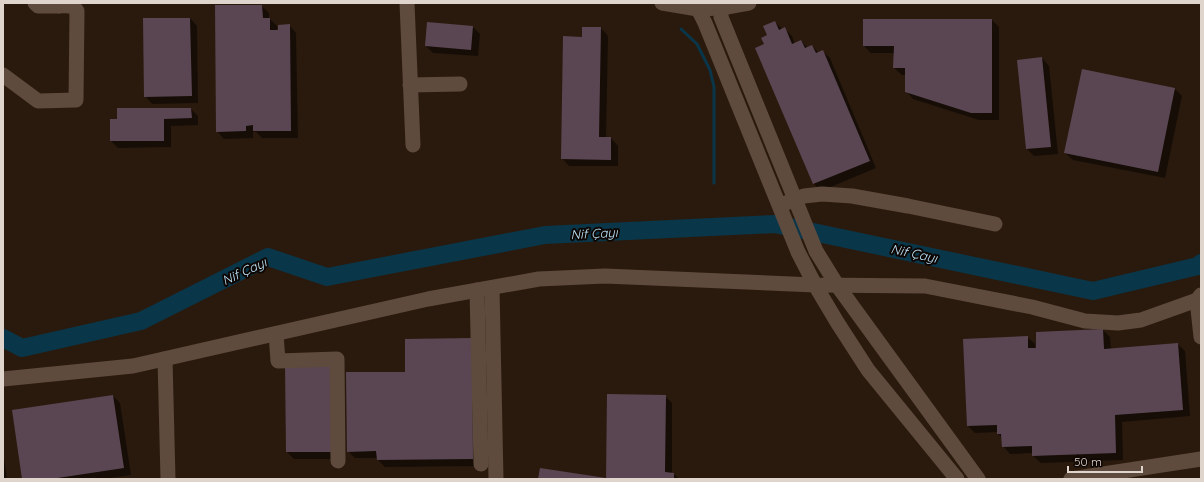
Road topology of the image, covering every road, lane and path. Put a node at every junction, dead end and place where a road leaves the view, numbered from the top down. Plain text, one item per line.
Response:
1 (35, 3) edge
2 (407, 3) edge
3 (662, 3) edge
4 (749, 3) edge
5 (59, 4) edge
6 (697, 6) edge
7 (721, 6) edge
8 (3, 75) edge
9 (460, 84) dead end
10 (410, 85) junction
11 (412, 145) dead end
12 (794, 200) junction
13 (782, 211) junction
14 (995, 224) dead end
15 (815, 285) junction
16 (837, 285) junction
17 (484, 289) junction
18 (1199, 298) edge
19 (276, 334) junction
20 (1201, 337) edge
21 (165, 359) junction
22 (3, 379) edge
23 (1201, 459) edge
24 (338, 461) dead end
25 (481, 464) dead end
26 (168, 479) edge
27 (496, 479) edge
28 (957, 479) edge
29 (978, 479) edge
30 (1071, 479) edge

1 - 5 street
2 - 10 street
3 - 6 street
4 - 7 street
5 - 8 street
6 - 7 street
6 - 13 street
7 - 12 street
9 - 10 street
10 - 11 street
12 - 13 street
12 - 14 street
12 - 16 street
13 - 15 street
15 - 16 street
15 - 17 street
15 - 28 street
16 - 18 street
16 - 29 street
17 - 19 street
17 - 25 street
17 - 27 street
18 - 20 street
19 - 21 street
19 - 24 street
21 - 22 street
21 - 26 street
23 - 30 street

